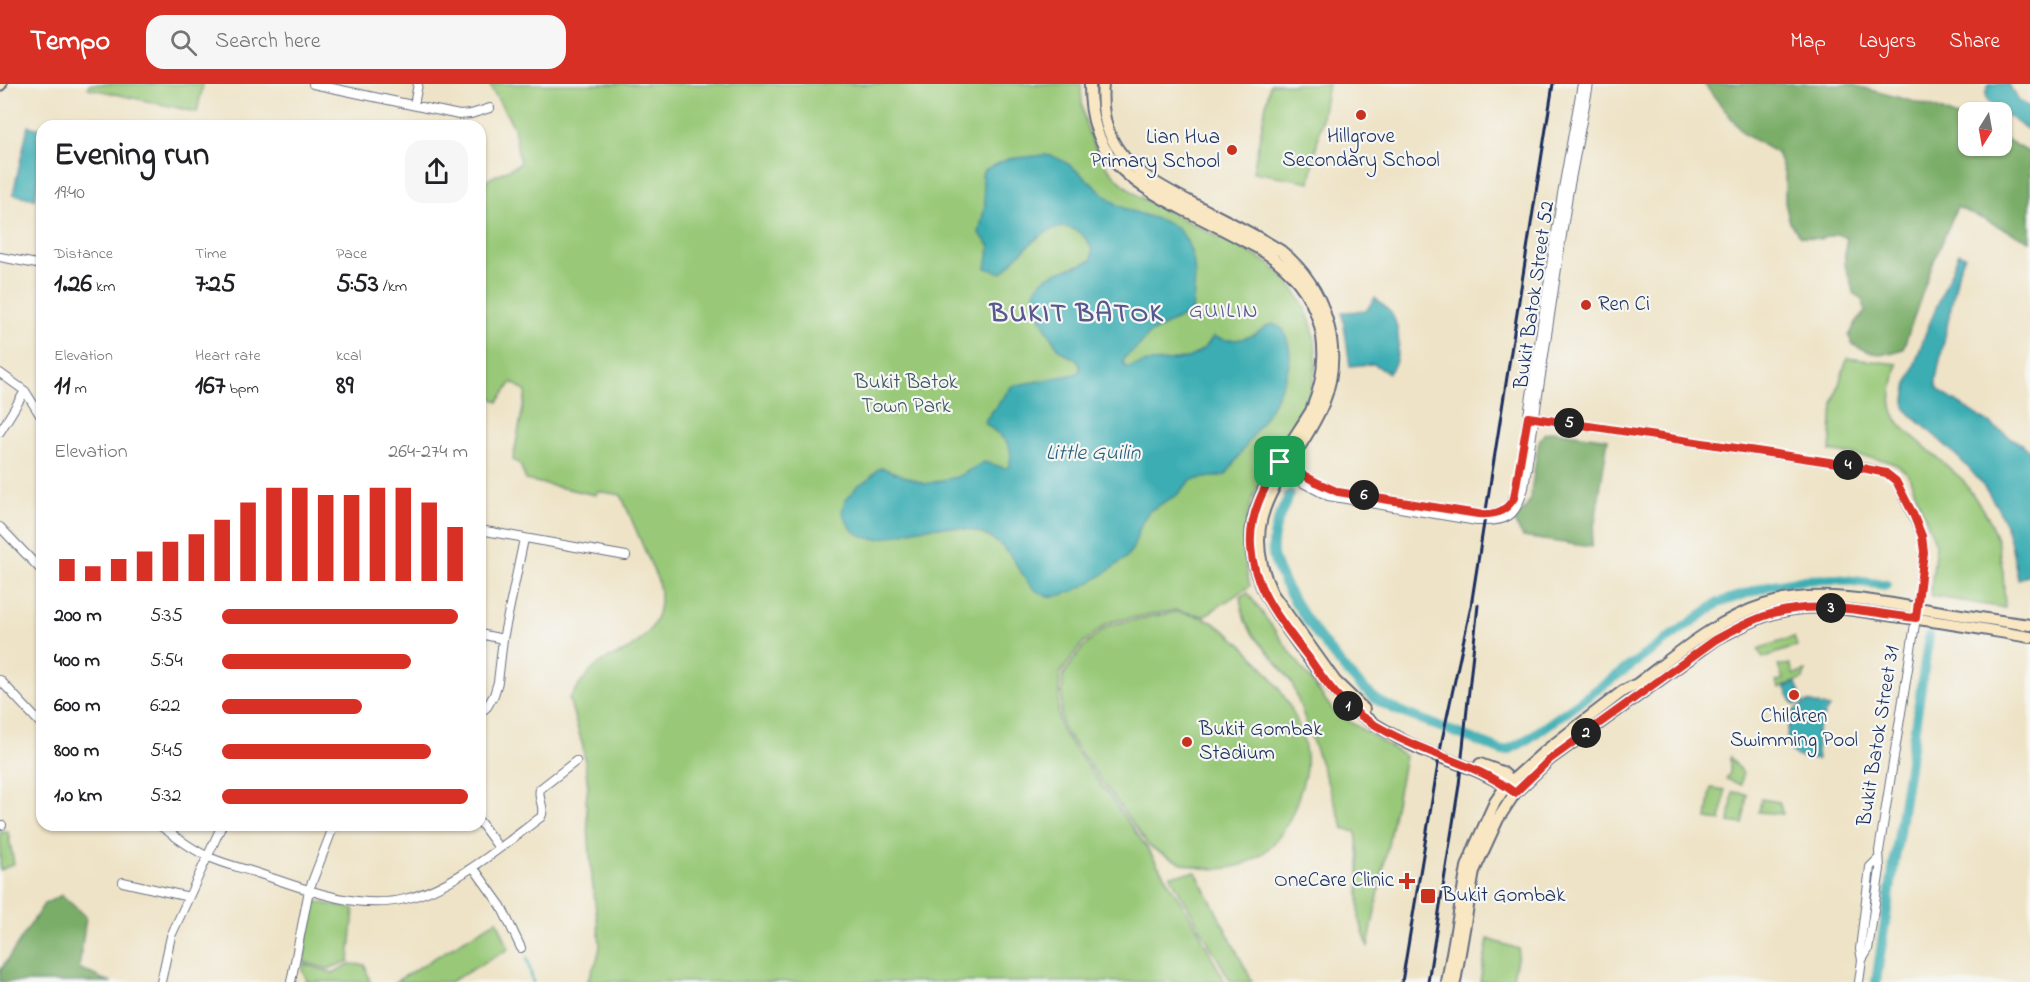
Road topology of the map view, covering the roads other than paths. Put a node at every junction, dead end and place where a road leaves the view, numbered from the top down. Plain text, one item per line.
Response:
1 (313, 84) edge
2 (418, 84) edge
3 (1090, 84) edge
4 (1103, 84) edge
5 (1582, 84) edge
6 (1589, 84) edge
7 (414, 105) junction
8 (490, 108) dead end
9 (0, 257) edge
10 (36, 264) edge
11 (0, 374) edge
12 (25, 392) junction
13 (36, 409) edge
14 (1531, 417) junction
15 (0, 432) edge
16 (1282, 467) junction
17 (0, 527) edge
18 (486, 531) edge
19 (524, 539) junction
20 (626, 556) dead end
21 (36, 565) edge
22 (1917, 613) junction
23 (2030, 625) edge
24 (486, 635) edge
25 (2030, 637) edge
26 (503, 639) junction
27 (0, 680) edge
28 (486, 708) edge
29 (36, 719) edge
30 (576, 760) dead end
31 (1513, 787) junction
32 (486, 830) edge
33 (168, 831) edge
34 (219, 831) edge
35 (332, 831) edge
36 (499, 848) junction
37 (208, 857) junction
38 (473, 867) junction
39 (123, 882) dead end
40 (309, 890) junction
41 (189, 897) junction
42 (520, 948) dead end
43 (161, 982) edge
44 (291, 982) edge
45 (1447, 982) edge
46 (1455, 982) edge
47 (1859, 982) edge

1 - 7 street
2 - 7 street
3 - 16 street
4 - 16 street
5 - 14 street, Bukit Batok Street 52
6 - 14 street, Bukit Batok Street 52
7 - 8 street
9 - 10 street
11 - 12 street
12 - 13 street
12 - 15 street
14 - 16 street, Bukit Batok Street 52
14 - 22 street, Bukit Batok Street 31
16 - 31 street
17 - 21 street
18 - 19 street
19 - 20 street
19 - 26 street
22 - 23 street
22 - 25 street
22 - 31 street
22 - 47 street, Bukit Batok Street 31
24 - 26 street
26 - 28 street
27 - 29 street
30 - 36 street
31 - 45 street
31 - 46 street
32 - 36 street
33 - 37 street
34 - 37 street
35 - 40 street
36 - 38 street
37 - 40 street
37 - 41 street
38 - 40 street
38 - 42 street
39 - 41 street
40 - 44 street
41 - 43 street

